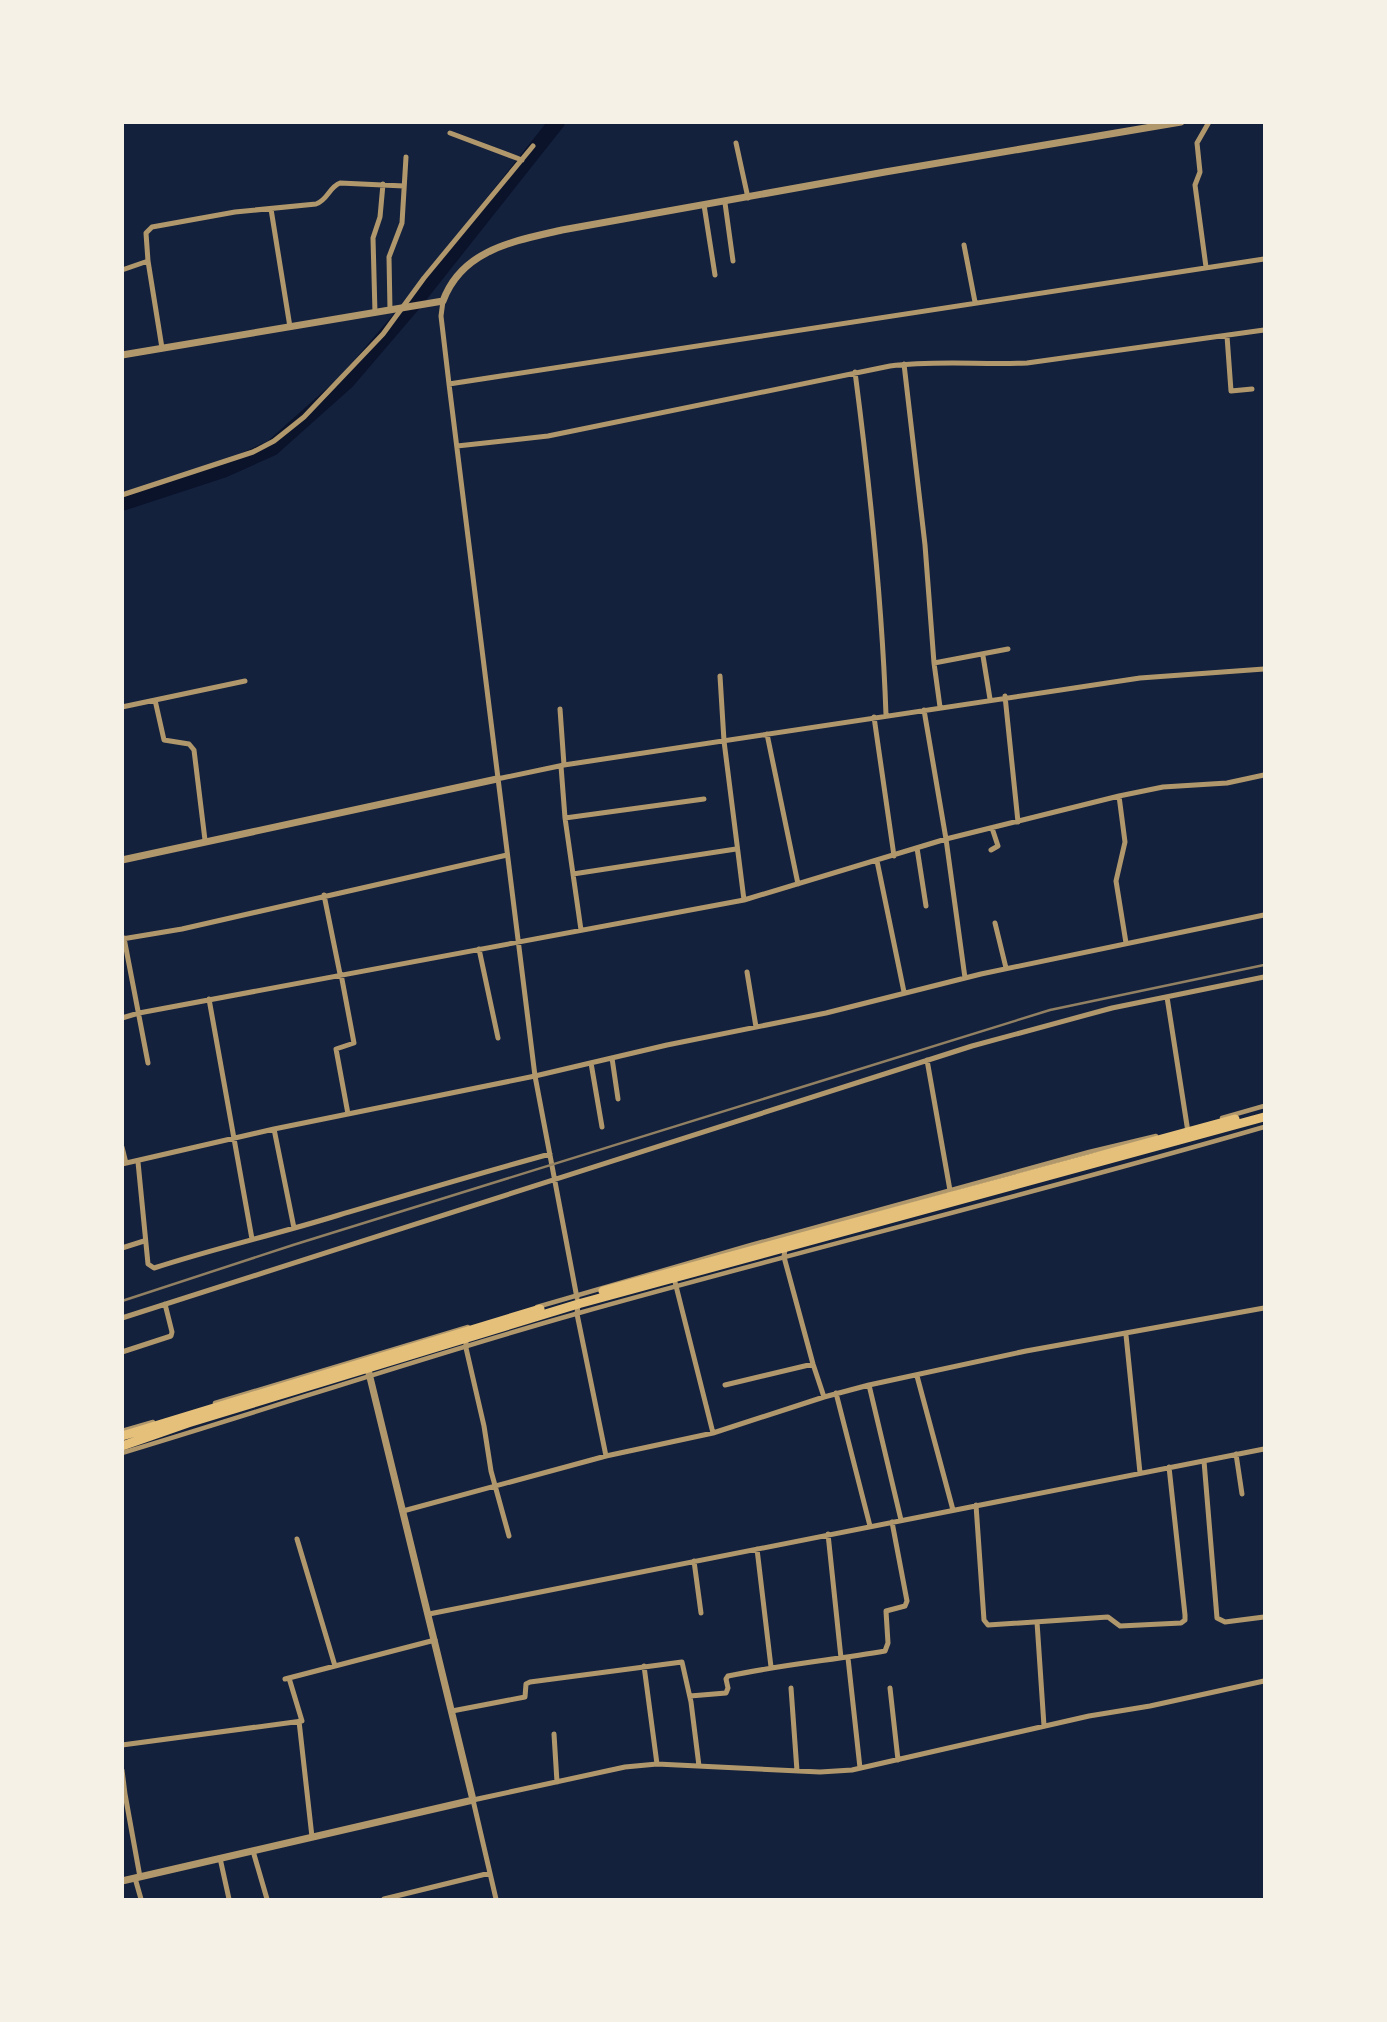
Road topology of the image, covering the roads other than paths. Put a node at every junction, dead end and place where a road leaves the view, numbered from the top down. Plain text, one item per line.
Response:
1 (1181, 122) edge
2 (1209, 122) edge
3 (1131, 127) edge
4 (450, 133) dead end
5 (736, 143) dead end
6 (533, 146) dead end
7 (406, 157) dead end
8 (522, 160) junction
9 (383, 184) junction
10 (404, 186) junction
11 (748, 198) junction
12 (725, 203) junction
13 (704, 205) junction
14 (271, 209) junction
15 (964, 245) dead end
16 (1265, 259) edge
17 (148, 261) junction
18 (733, 261) dead end
19 (1206, 268) junction
20 (122, 270) edge
21 (715, 275) dead end
22 (443, 301) junction
23 (975, 302) junction
24 (404, 308) junction
25 (390, 310) junction
26 (375, 313) junction
27 (290, 327) junction
28 (1265, 330) edge
29 (1227, 336) junction
30 (162, 348) junction
31 (122, 355) edge
32 (904, 364) junction
33 (855, 372) junction
34 (449, 384) junction
35 (1252, 389) dead end
36 (457, 446) junction
37 (122, 495) edge
38 (1008, 649) dead end
39 (982, 656) junction
40 (934, 663) junction
41 (1265, 669) edge
42 (720, 676) dead end
43 (246, 681) dead end
44 (1005, 696) junction
45 (155, 699) junction
46 (990, 699) junction
47 (122, 706) edge
48 (940, 707) junction
49 (560, 709) dead end
50 (924, 709) junction
51 (886, 715) junction
52 (874, 717) junction
53 (767, 734) junction
54 (724, 741) junction
55 (563, 765) junction
56 (1265, 775) edge
57 (497, 779) junction
58 (1119, 796) junction
59 (704, 799) dead end
60 (565, 818) junction
61 (1018, 822) junction
62 (992, 828) junction
63 (946, 839) junction
64 (205, 840) junction
65 (917, 848) junction
66 (736, 849) junction
67 (991, 850) dead end
68 (507, 855) junction
69 (894, 856) junction
70 (122, 860) edge
71 (877, 861) junction
72 (573, 874) junction
73 (798, 884) junction
74 (324, 895) junction
75 (744, 900) junction
76 (926, 906) dead end
77 (1265, 915) edge
78 (995, 923) dead end
79 (580, 930) junction
80 (123, 939) edge
81 (518, 941) junction
82 (1126, 943) junction
83 (479, 949) junction
84 (1006, 968) junction
85 (747, 972) dead end
86 (341, 974) junction
87 (1265, 977) edge
88 (965, 978) junction
89 (904, 992) junction
90 (1167, 997) junction
91 (209, 999) junction
92 (139, 1013) junction
93 (122, 1018) edge
94 (756, 1027) junction
95 (498, 1038) dead end
96 (612, 1058) junction
97 (927, 1060) junction
98 (148, 1063) dead end
99 (591, 1063) junction
100 (535, 1076) junction
101 (618, 1099) dead end
102 (1265, 1109) edge
103 (348, 1114) junction
104 (1265, 1117) edge
105 (602, 1127) dead end
106 (1265, 1127) edge
107 (274, 1129) junction
108 (1187, 1130) junction
109 (233, 1139) junction
110 (1163, 1142) junction
111 (122, 1147) edge
112 (550, 1154) junction
113 (138, 1162) junction
114 (124, 1163) edge
115 (555, 1180) junction
116 (950, 1194) junction
117 (294, 1228) junction
118 (252, 1239) junction
119 (144, 1241) junction
120 (122, 1248) edge
121 (785, 1253) junction
122 (675, 1283) junction
123 (577, 1303) junction
124 (165, 1304) junction
125 (1265, 1308) edge
126 (122, 1318) edge
127 (1126, 1335) junction
128 (466, 1343) junction
129 (122, 1352) edge
130 (813, 1364) junction
131 (368, 1369) junction
132 (917, 1376) junction
133 (725, 1385) dead end
134 (869, 1385) junction
135 (836, 1393) junction
136 (824, 1397) junction
137 (122, 1433) edge
138 (713, 1433) junction
139 (122, 1446) edge
140 (1265, 1449) edge
141 (122, 1453) edge
142 (1236, 1454) junction
143 (606, 1456) junction
144 (1204, 1461) junction
145 (1169, 1467) junction
146 (1140, 1473) junction
147 (497, 1487) junction
148 (1242, 1494) dead end
149 (976, 1505) junction
150 (953, 1510) junction
151 (403, 1511) junction
152 (901, 1520) junction
153 (892, 1522) junction
154 (870, 1526) junction
155 (828, 1535) junction
156 (509, 1536) dead end
157 (297, 1539) dead end
158 (757, 1549) junction
159 (694, 1562) junction
160 (701, 1613) dead end
161 (429, 1614) junction
162 (1265, 1616) edge
163 (1037, 1622) junction
164 (435, 1640) junction
165 (845, 1658) junction
166 (335, 1666) junction
167 (644, 1666) junction
168 (771, 1667) junction
169 (1265, 1681) edge
170 (791, 1688) dead end
171 (890, 1688) dead end
172 (690, 1696) junction
173 (452, 1711) junction
174 (299, 1721) junction
175 (1044, 1726) junction
176 (554, 1734) dead end
177 (122, 1745) edge
178 (898, 1760) junction
179 (657, 1764) junction
180 (699, 1766) junction
181 (860, 1768) junction
182 (122, 1770) edge
183 (797, 1771) junction
184 (557, 1782) junction
185 (124, 1794) edge
186 (474, 1800) junction
187 (312, 1837) junction
188 (253, 1851) junction
189 (220, 1858) junction
190 (490, 1873) junction
191 (138, 1877) junction
192 (122, 1881) edge
193 (141, 1899) edge
194 (229, 1899) edge
195 (267, 1899) edge
196 (384, 1899) edge
197 (496, 1899) edge

1 - 3 street
2 - 19 street
3 - 11 street
4 - 8 street
5 - 11 street
6 - 8 street
7 - 10 street
8 - 24 street
9 - 10 street
9 - 14 street
9 - 26 street
10 - 25 street
11 - 12 street
12 - 13 street
12 - 18 street
13 - 21 street
13 - 22 street
14 - 17 street
14 - 27 street
15 - 23 street
16 - 19 street
17 - 20 street
17 - 30 street
19 - 23 street
22 - 24 street
22 - 34 street
23 - 34 street
24 - 25 street
24 - 37 street
25 - 26 street
26 - 27 street
27 - 30 street
28 - 29 street
29 - 32 street
29 - 35 street
30 - 31 street
32 - 33 street
32 - 40 street
33 - 36 street
33 - 51 street
34 - 36 street
36 - 57 street
38 - 39 street
39 - 40 street
39 - 46 street
40 - 48 street
41 - 44 street
42 - 54 street
43 - 45 street
44 - 46 street
44 - 61 street
45 - 47 street
45 - 64 street
46 - 48 street
48 - 50 street
49 - 55 street
50 - 51 street
50 - 63 street
51 - 52 street
52 - 53 street
52 - 69 street
53 - 54 street
53 - 73 street
54 - 55 street
54 - 66 street
55 - 57 street
55 - 60 street
56 - 58 street
57 - 64 street
57 - 68 street
58 - 61 street
58 - 82 street
59 - 60 street
60 - 72 street
61 - 62 street
62 - 63 street
62 - 67 street
63 - 65 street
63 - 88 street
64 - 70 street
65 - 69 street
65 - 76 street
66 - 72 street
66 - 75 street
68 - 74 street
68 - 81 street
69 - 71 street
71 - 73 street
71 - 89 street
72 - 79 street
73 - 75 street
74 - 80 street
74 - 86 street
75 - 79 street
77 - 82 street
78 - 84 street
79 - 81 street
80 - 92 street
81 - 83 street
81 - 100 street
82 - 84 street
83 - 86 street
83 - 95 street
84 - 88 street
85 - 94 street
86 - 91 street
86 - 103 street
87 - 90 street
88 - 89 street
89 - 94 street
90 - 97 street
90 - 108 street
91 - 92 street
91 - 109 street
92 - 93 street
92 - 98 street
94 - 96 street
96 - 99 street
96 - 101 street
97 - 115 street
97 - 116 street
99 - 100 street
99 - 105 street
100 - 103 street
100 - 112 street
102 - 108 highway
103 - 107 street
104 - 110 highway
106 - 121 street
107 - 109 street
107 - 117 street
108 - 110 highway
108 - 116 street
109 - 113 street
109 - 118 street
110 - 116 highway
110 - 121 highway
111 - 114 street
112 - 115 street
112 - 117 street
113 - 114 street
113 - 119 street
115 - 123 street
115 - 124 street
116 - 123 highway
117 - 118 street
118 - 119 street
119 - 120 street
121 - 122 highway
121 - 130 street
122 - 123 highway
122 - 138 street
123 - 128 highway
123 - 131 highway
123 - 137 street
123 - 143 street
124 - 126 street
124 - 129 street
125 - 127 street
127 - 132 street
127 - 146 street
128 - 131 highway
128 - 147 street
130 - 133 street
130 - 136 street
131 - 137 highway
131 - 139 highway
131 - 141 street
131 - 151 street
132 - 134 street
132 - 150 street
134 - 135 street
134 - 152 street
135 - 136 street
135 - 154 street
136 - 138 street
138 - 143 street
140 - 142 street
142 - 144 street
142 - 148 street
143 - 147 street
144 - 145 street
144 - 162 street
145 - 146 street
145 - 163 street
146 - 149 street
147 - 151 street
147 - 156 street
149 - 150 street
149 - 163 street
150 - 152 street
151 - 161 street
152 - 153 street
153 - 154 street
153 - 165 street
154 - 155 street
155 - 158 street
155 - 165 street
157 - 166 street
158 - 159 street
158 - 168 street
159 - 160 street
159 - 161 street
161 - 164 street
163 - 175 street
164 - 166 street
164 - 173 street
165 - 168 street
165 - 181 street
166 - 174 street
167 - 172 street
167 - 173 street
167 - 179 street
168 - 172 street
169 - 175 street
170 - 183 street
171 - 178 street
172 - 180 street
173 - 186 street
174 - 177 street
174 - 187 street
175 - 178 street
176 - 184 street
178 - 181 street
179 - 180 street
179 - 184 street
180 - 183 street
181 - 183 street
182 - 185 street
184 - 186 street
185 - 191 street
186 - 187 street
186 - 190 street
187 - 188 street
188 - 189 street
188 - 195 street
189 - 191 street
189 - 194 street
190 - 196 street
190 - 197 street
191 - 192 street
191 - 193 street

